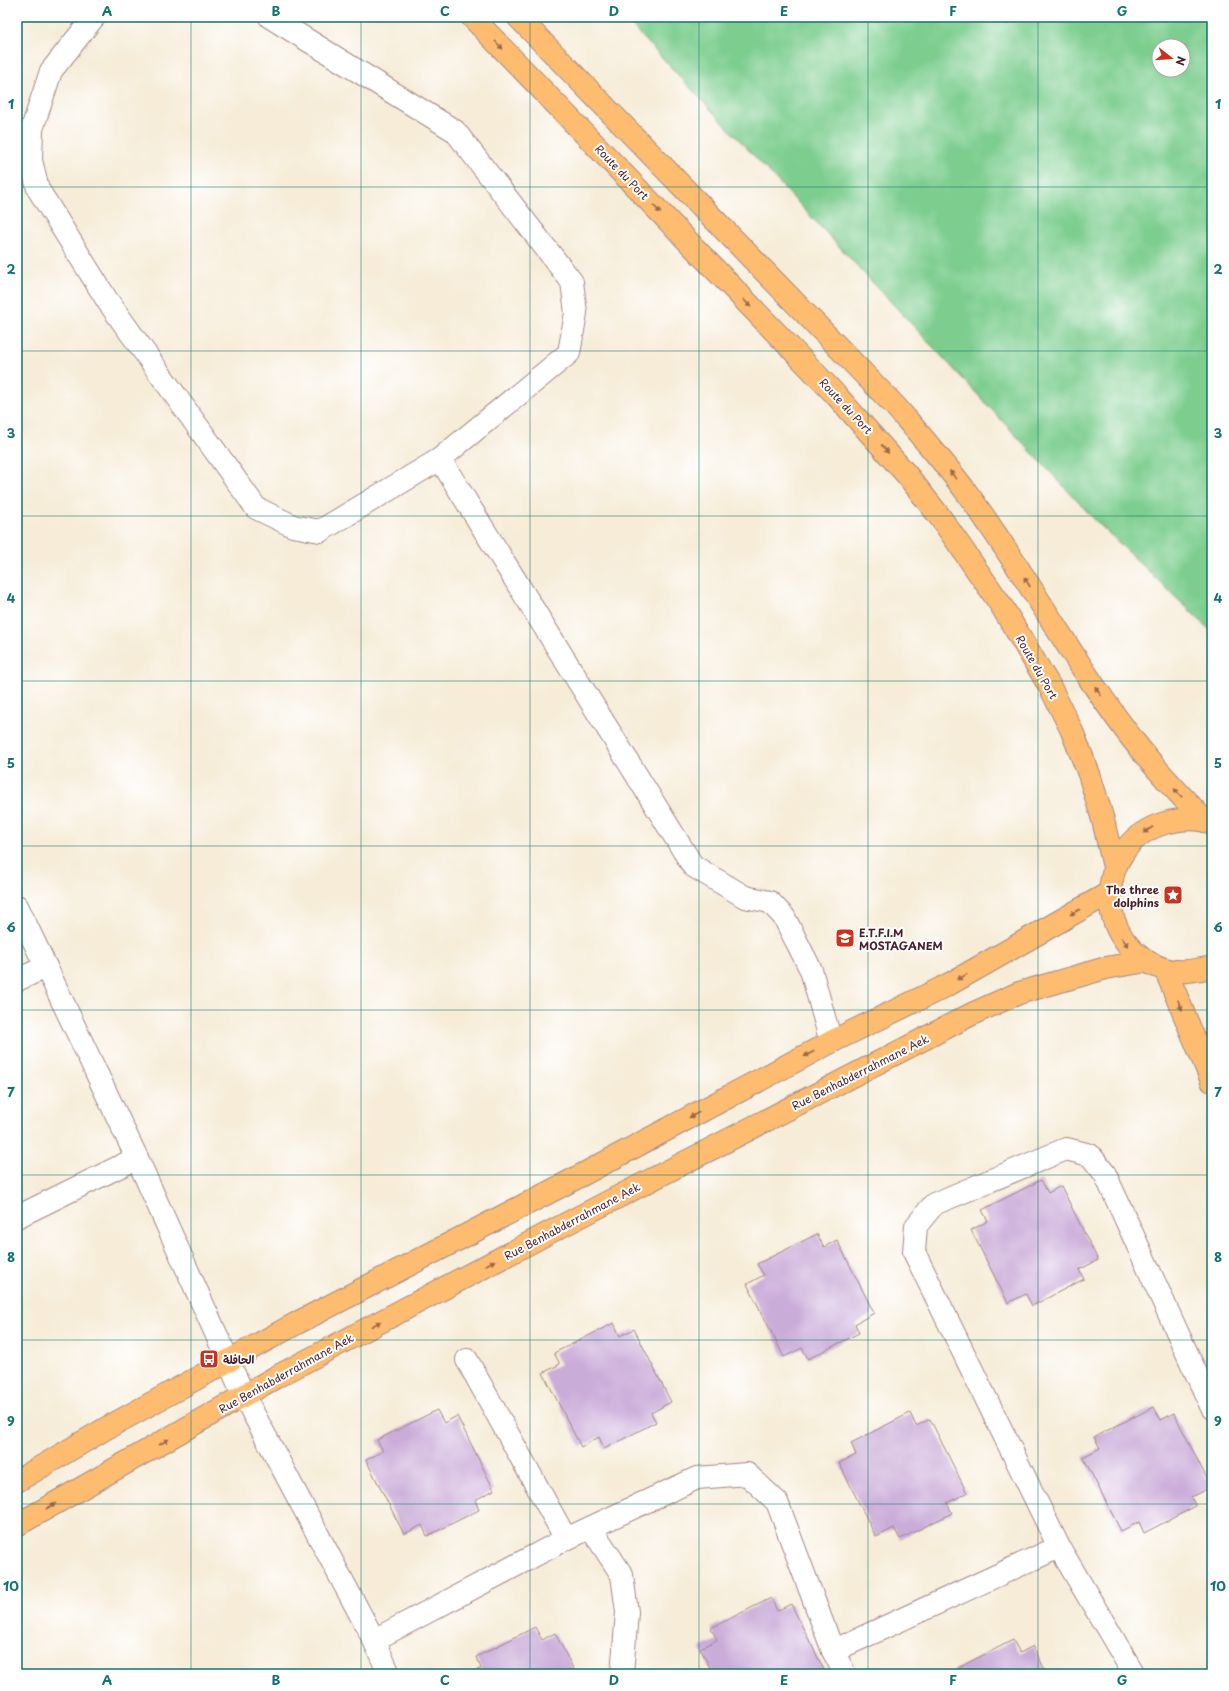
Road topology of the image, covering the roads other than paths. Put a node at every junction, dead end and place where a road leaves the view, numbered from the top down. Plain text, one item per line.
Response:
1 (94, 17) edge
2 (270, 17) edge
3 (472, 17) edge
4 (518, 17) edge
5 (440, 459) junction
6 (1209, 822) edge
7 (1114, 867) junction
8 (1109, 893) junction
9 (17, 906) edge
10 (1156, 965) junction
11 (46, 967) junction
12 (1212, 967) edge
13 (17, 980) edge
14 (830, 1042) junction
15 (1212, 1082) edge
16 (138, 1158) junction
17 (17, 1217) edge
18 (467, 1360) dead end
19 (228, 1361) junction
20 (244, 1396) junction
21 (1212, 1408) edge
22 (17, 1481) edge
23 (17, 1525) edge
24 (591, 1528) junction
25 (566, 1539) junction
26 (1059, 1547) junction
27 (374, 1640) junction
28 (833, 1651) junction
29 (389, 1674) edge
30 (622, 1674) edge
31 (845, 1674) edge
32 (1134, 1674) edge

1 - 5 street
2 - 5 street
3 -> 7 main road, Route du Port
6 -> 4 main road
5 - 14 street
6 -> 7 main road
7 - 8 main road
8 -> 10 main road
8 -> 14 main road
9 - 11 street
10 - 12 main road
10 -> 15 main road
20 -> 10 main road, Rue Benhabderrahmane Aek
11 - 13 street
11 - 16 street
14 -> 19 main road
16 - 17 street
16 - 19 street
18 - 25 street
19 - 20 street
19 - 22 main road
23 -> 20 main road, Rue Benhabderrahmane Aek
20 - 27 street
21 - 26 street
24 - 25 street
24 - 28 street
24 - 30 street
25 - 27 street
26 - 28 street
26 - 32 street
27 - 29 street
28 - 31 street

